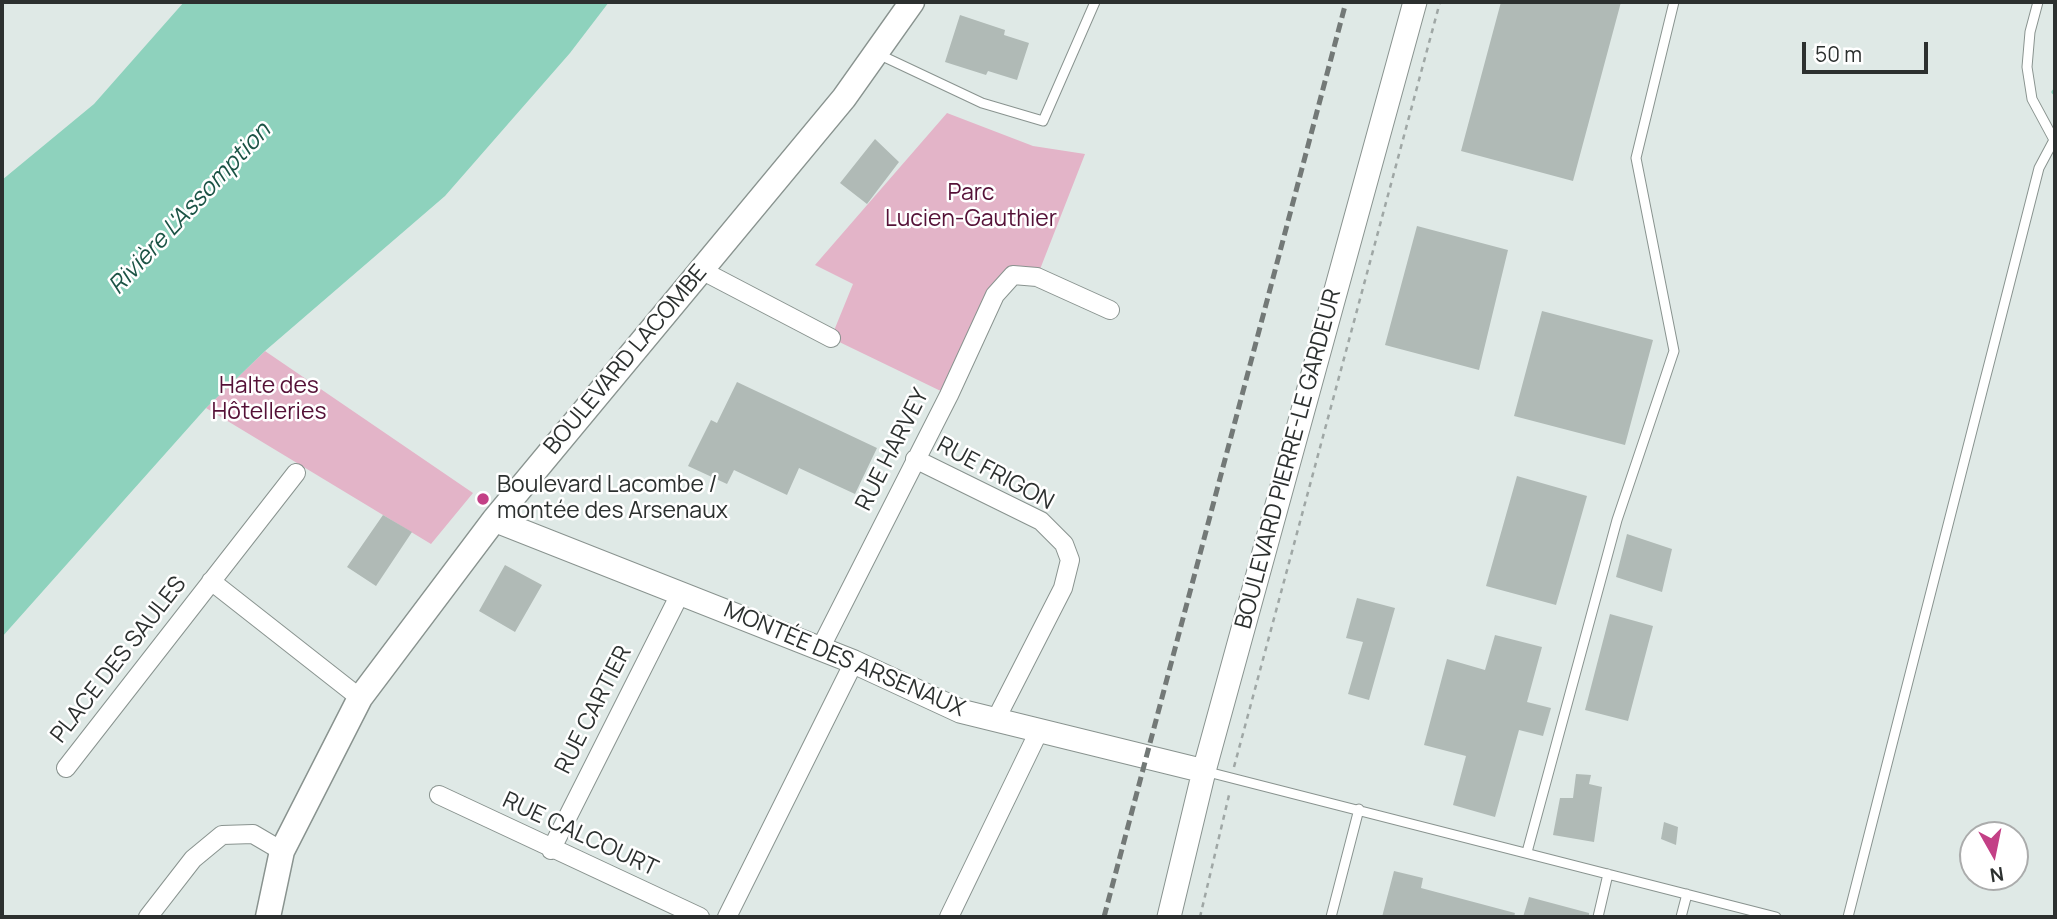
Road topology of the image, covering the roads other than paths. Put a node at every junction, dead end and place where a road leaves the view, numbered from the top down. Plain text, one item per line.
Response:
1 (912, 2) edge
2 (1095, 2) edge
3 (1415, 2) edge
4 (1674, 2) edge
5 (2038, 2) edge
6 (878, 54) junction
7 (2054, 138) edge
8 (701, 270) junction
9 (1110, 310) dead end
10 (831, 338) dead end
11 (915, 459) junction
12 (296, 473) dead end
13 (494, 520) junction
14 (211, 581) junction
15 (681, 592) junction
16 (820, 649) junction
17 (854, 662) junction
18 (360, 698) junction
19 (996, 719) junction
20 (1039, 731) junction
21 (66, 768) dead end
22 (1204, 771) junction
23 (439, 795) dead end
24 (1359, 809) junction
25 (551, 850) junction
26 (282, 851) junction
27 (1527, 852) junction
28 (1608, 874) junction
29 (1687, 894) junction
30 (148, 917) edge
31 (268, 917) edge
32 (700, 917) edge
33 (727, 917) edge
34 (949, 917) edge
35 (1170, 917) edge
36 (1331, 917) edge
37 (1598, 917) edge
38 (1681, 917) edge
39 (1776, 917) edge
40 (1848, 917) edge

1 - 6 main road, BOULEVARD LACOMBE
2 - 6 lane
3 - 22 street, BOULEVARD PIERRE-LE GARDEUR
4 - 27 lane
5 - 7 lane
6 - 8 main road, BOULEVARD LACOMBE
7 - 40 lane
8 - 10 street
8 - 13 main road, BOULEVARD LACOMBE
9 - 11 street, RUE HARVEY
11 - 16 street, RUE HARVEY
11 - 19 street, RUE FRIGON
12 - 14 street, PLACE DES SAULES
13 - 15 street, MONTÉE DES ARSENAUX
13 - 18 main road, BOULEVARD LACOMBE
14 - 18 street, PLACE DES SAULES
14 - 21 street, PLACE DES SAULES
15 - 16 street, MONTÉE DES ARSENAUX
15 - 25 street, RUE CARTIER
16 - 17 street, MONTÉE DES ARSENAUX
17 - 19 street, MONTÉE DES ARSENAUX
17 - 33 street
18 - 26 main road, BOULEVARD LACOMBE
19 - 20 street, MONTÉE DES ARSENAUX
20 - 22 street, MONTÉE DES ARSENAUX
20 - 34 street
22 - 24 lane
22 - 35 street, BOULEVARD PIERRE-LE GARDEUR
23 - 25 street, RUE CALCOURT
24 - 27 lane
24 - 36 lane
25 - 32 street, RUE CALCOURT
26 - 30 street
26 - 31 main road, BOULEVARD LACOMBE
27 - 28 lane
28 - 29 lane
28 - 37 lane
29 - 38 lane
29 - 39 lane

